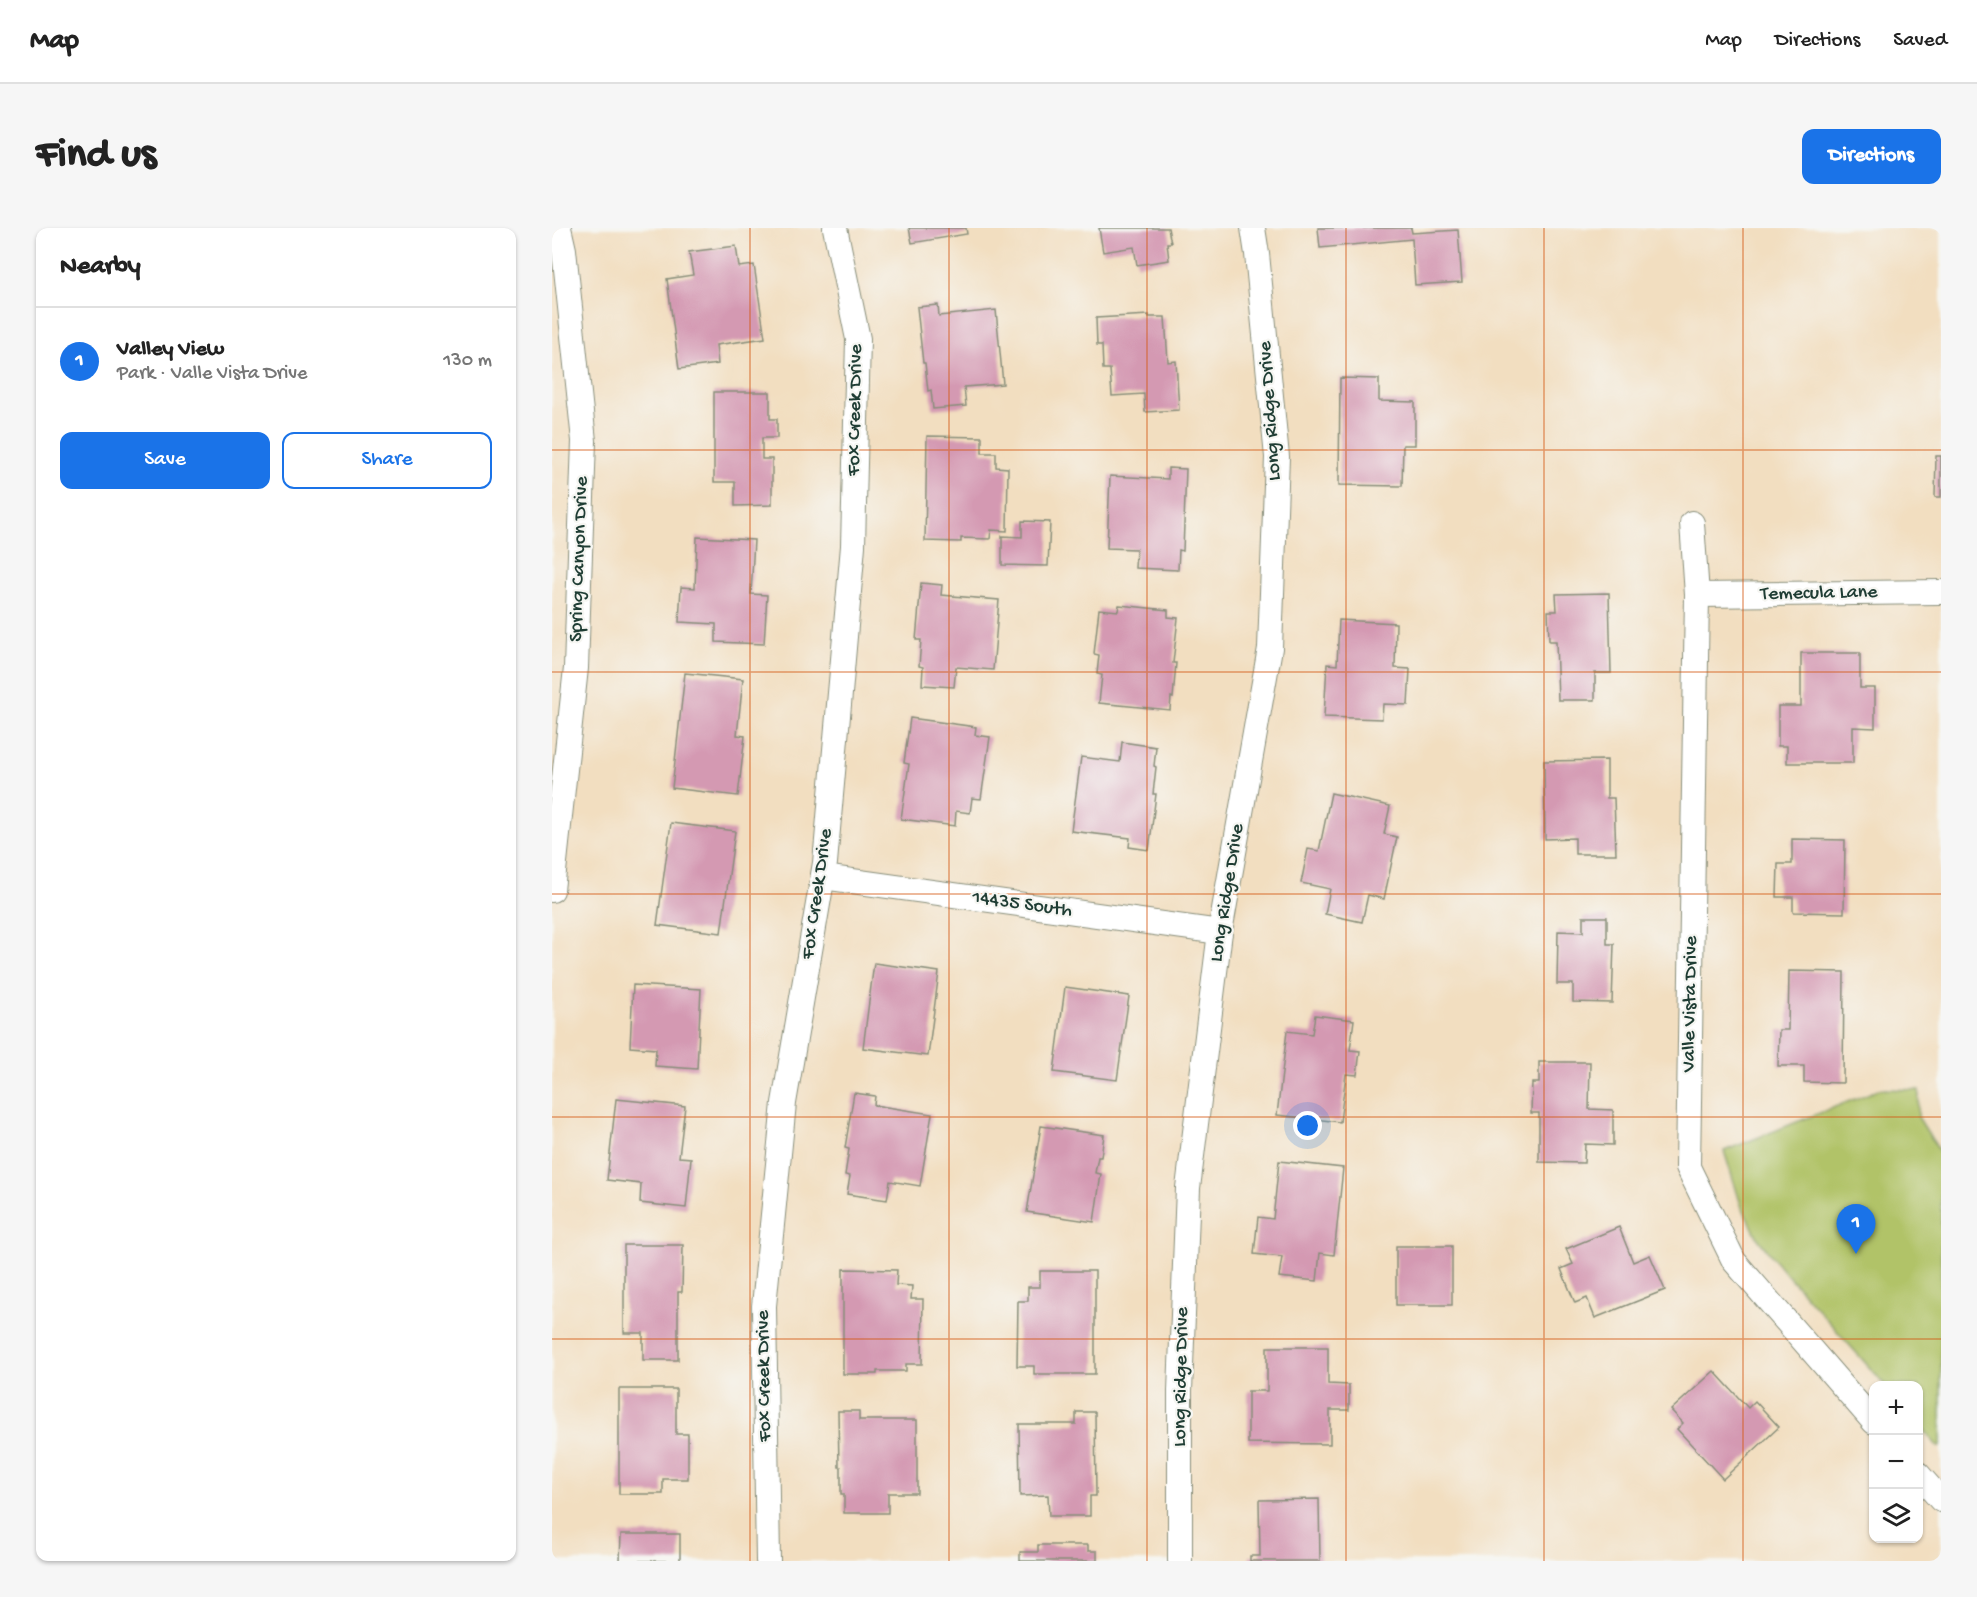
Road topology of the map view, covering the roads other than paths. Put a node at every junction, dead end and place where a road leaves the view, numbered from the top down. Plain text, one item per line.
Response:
1 (559, 228) edge
2 (835, 228) edge
3 (1253, 228) edge
4 (1692, 522) dead end
5 (1941, 592) edge
6 (1697, 595) junction
7 (823, 877) junction
8 (552, 890) edge
9 (1221, 932) junction
10 (1869, 1416) edge
11 (1923, 1480) edge
12 (1941, 1500) edge
13 (768, 1561) edge
14 (1180, 1561) edge

1 - 8 street, Spring Canyon Drive
2 - 7 street, Fox Creek Drive
3 - 9 street, Long Ridge Drive
4 - 6 street, Valle Vista Drive
5 - 6 street, Temecula Lane
6 - 10 street, Valle Vista Drive
7 - 9 street, 14435 South
7 - 13 street, Fox Creek Drive
9 - 14 street, Long Ridge Drive
11 - 12 street

